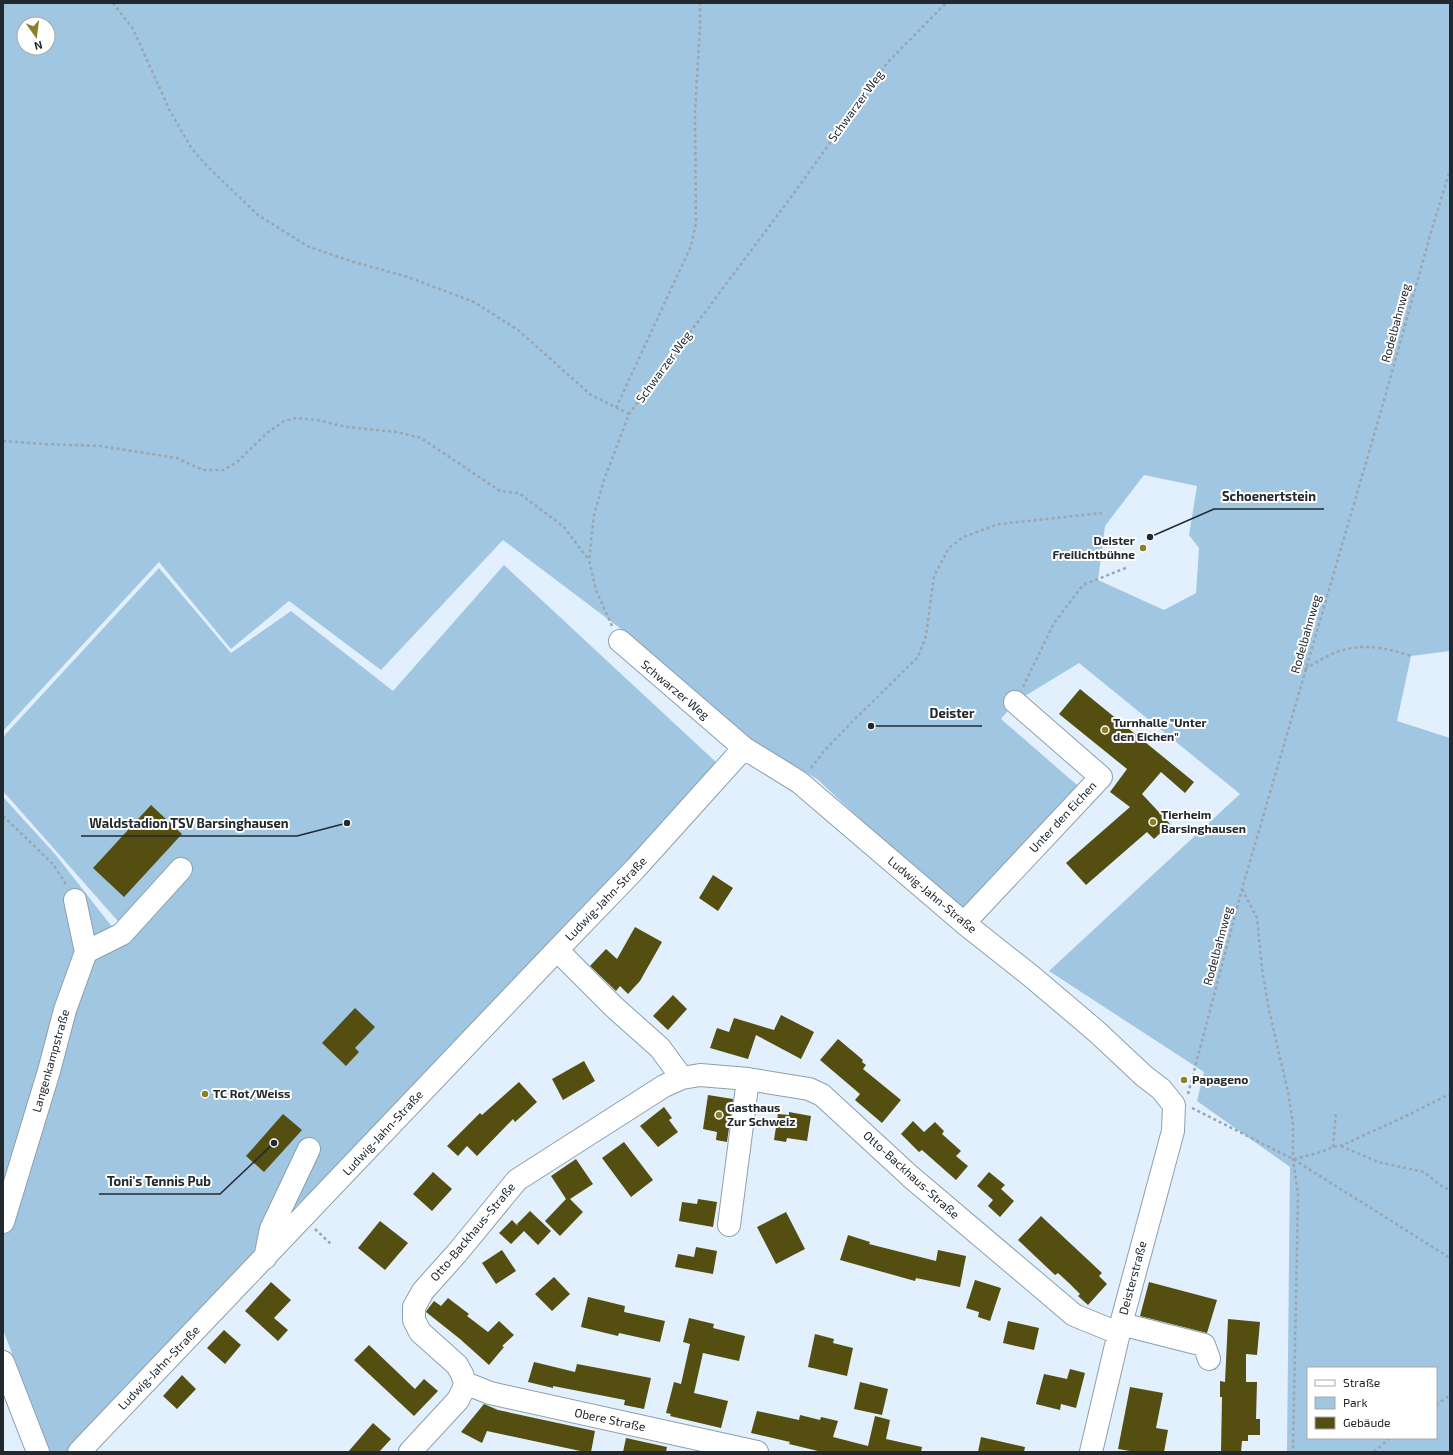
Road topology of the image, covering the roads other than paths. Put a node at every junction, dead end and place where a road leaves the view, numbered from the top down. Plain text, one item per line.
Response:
1 (620, 641) road end
2 (1015, 702) road end
3 (744, 748) junction
4 (181, 868) dead end
5 (75, 900) road end
6 (964, 923) junction
7 (557, 950) junction
8 (86, 952) junction
9 (682, 1078) junction
10 (748, 1079) junction
11 (1179, 1105) joint
12 (309, 1149) dead end
13 (3, 1222) edge
14 (729, 1226) dead end
15 (265, 1258) junction
16 (1120, 1329) junction
17 (1209, 1359) dead end
18 (3, 1362) edge
19 (465, 1383) junction
20 (38, 1452) edge
21 (79, 1452) edge
22 (410, 1452) edge
23 (757, 1452) edge
24 (1091, 1452) edge

1 - 3 street, Schwarzer Weg
2 - 6 street, Unter den Eichen
3 - 6 street, Ludwig-Jahn-Straße
3 - 7 street, Ludwig-Jahn-Straße
4 - 8 street
5 - 8 street
6 - 11 street, Ludwig-Jahn-Straße
7 - 9 street
7 - 15 street, Ludwig-Jahn-Straße
8 - 13 street, Langenkampstraße
9 - 10 street, Otto-Backhaus-Straße
9 - 19 street, Otto-Backhaus-Straße
10 - 14 street
10 - 16 street, Otto-Backhaus-Straße
11 - 16 street, Deisterstraße
12 - 15 street
15 - 21 street, Ludwig-Jahn-Straße
16 - 17 street, Otto-Backhaus-Straße
16 - 24 street, Deisterstraße
18 - 20 street
19 - 22 street
19 - 23 street, Obere Straße

